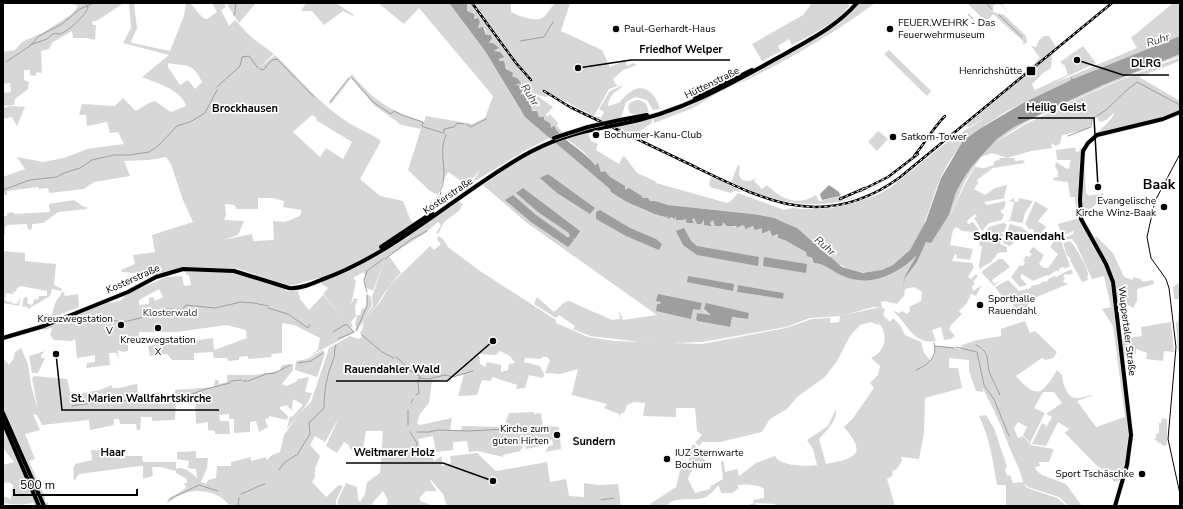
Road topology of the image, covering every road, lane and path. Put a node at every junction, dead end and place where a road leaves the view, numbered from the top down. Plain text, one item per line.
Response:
1 (853, 3) edge
2 (857, 3) edge
3 (744, 73) junction
4 (727, 76) dead end
5 (1180, 112) edge
6 (657, 113) junction
7 (555, 139) joint
8 (3, 338) edge
9 (3, 413) edge
10 (3, 422) edge
11 (39, 506) edge
12 (44, 506) edge
13 (1115, 506) edge

1 - 3 main road, Hüttenstraße
2 - 6 main road, Hüttenstraße
3 - 4 main road
3 - 6 main road, Hüttenstraße
5 - 13 main road, Wuppertaler Straße
6 - 7 main road, Hüttenstraße, bridge
7 - 8 main road, Kosterstraße
9 - 12 main road
10 - 11 main road

